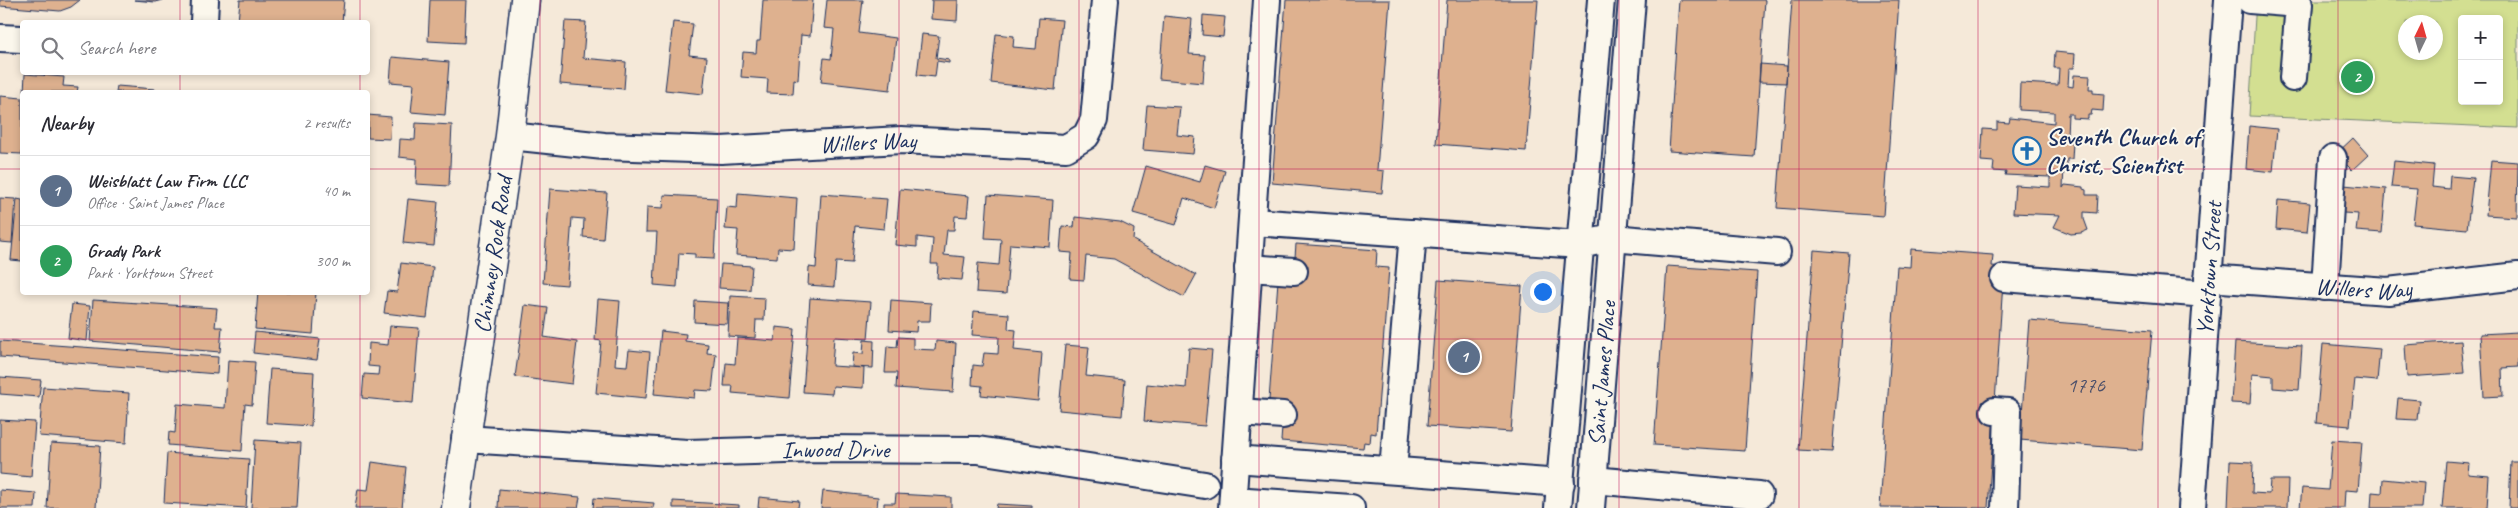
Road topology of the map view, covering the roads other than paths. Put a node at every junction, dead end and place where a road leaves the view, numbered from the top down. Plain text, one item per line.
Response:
1 (205, 0) edge
2 (525, 0) edge
3 (1104, 0) edge
4 (1267, 0) edge
5 (1601, 0) edge
6 (1632, 0) edge
7 (2228, 0) edge
8 (2250, 0) edge
9 (204, 20) edge
10 (0, 38) edge
11 (20, 39) edge
12 (2293, 78) dead end
13 (510, 136) junction
14 (2333, 158) dead end
15 (1252, 222) junction
16 (1413, 233) junction
17 (1612, 238) junction
18 (1580, 245) junction
19 (1777, 252) dead end
20 (1248, 268) junction
21 (1294, 271) dead end
22 (2518, 276) edge
23 (2004, 278) dead end
24 (2208, 286) junction
25 (2325, 287) junction
26 (1994, 411) dead end
27 (1239, 412) junction
28 (1282, 415) dead end
29 (465, 439) junction
30 (1235, 459) junction
31 (1393, 470) junction
32 (1593, 480) junction
33 (1205, 485) dead end
34 (1560, 495) edge
35 (1760, 495) dead end
36 (1232, 504) edge
37 (456, 508) edge
38 (1351, 508) edge
39 (1591, 508) edge
40 (2005, 508) edge
41 (2192, 508) edge

1 - 9 street
2 - 13 main road, Chimney Rock Road
3 - 13 street, Willers Way
4 - 15 street
5 - 18 street, Saint James Place
6 - 17 street, Saint James Place
7 - 24 street, Yorktown Street
8 - 12 street
10 - 11 street
13 - 29 main road, Chimney Rock Road
14 - 25 street
15 - 16 street
15 - 20 street
16 - 18 street
16 - 31 street
17 - 18 street
17 - 19 street
17 - 32 street, Saint James Place
18 - 34 street, Saint James Place
20 - 21 street
20 - 27 street
22 - 25 street, Willers Way
23 - 24 street, Willers Way
24 - 25 street, Willers Way
24 - 41 street, Yorktown Street
26 - 40 street
27 - 28 street
27 - 30 street
29 - 33 street, Inwood Drive
29 - 37 main road, Chimney Rock Road
30 - 31 street
30 - 36 street
31 - 34 street
32 - 35 street
32 - 39 street, Saint James Place
36 - 38 street

